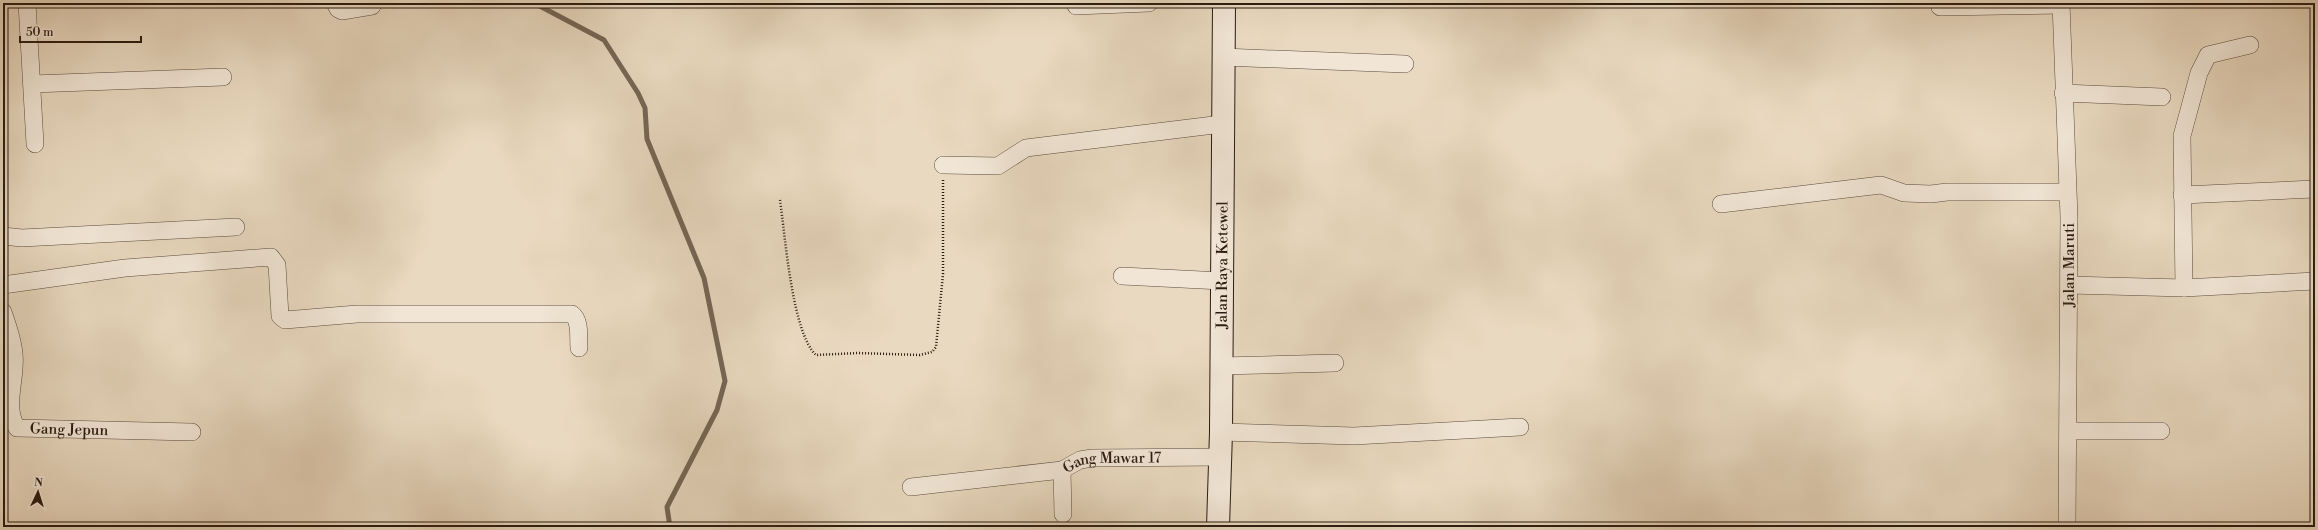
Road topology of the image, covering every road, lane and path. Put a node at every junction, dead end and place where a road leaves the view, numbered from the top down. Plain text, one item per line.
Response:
1 (27, 3) edge
2 (335, 3) edge
3 (1149, 3) edge
4 (1224, 3) edge
5 (2061, 4) edge
6 (372, 6) dead end
7 (1076, 6) dead end
8 (1940, 7) dead end
9 (2250, 46) dead end
10 (1223, 57) junction
11 (1404, 64) dead end
12 (223, 77) dead end
13 (32, 84) junction
14 (2063, 93) junction
15 (2162, 97) dead end
16 (1222, 124) junction
17 (35, 144) dead end
18 (943, 165) joint
19 (2315, 189) edge
20 (2067, 192) junction
21 (2182, 195) junction
22 (780, 200) dead end
23 (1721, 204) dead end
24 (236, 227) dead end
25 (3, 236) edge
26 (1122, 276) dead end
27 (1222, 281) junction
28 (2315, 281) edge
29 (3, 285) edge
30 (2069, 285) junction
31 (2184, 288) junction
32 (3, 312) edge
33 (579, 348) dead end
34 (1335, 363) dead end
35 (1221, 366) junction
36 (8, 411) edge
37 (1520, 427) dead end
38 (2069, 431) junction
39 (2161, 431) dead end
40 (192, 432) dead end
41 (1221, 432) junction
42 (1220, 457) junction
43 (1062, 470) junction
44 (911, 487) dead end
45 (1063, 514) dead end
46 (1218, 527) edge
47 (2067, 527) edge

1 - 13 street
2 - 6 street
3 - 7 street
4 - 10 main road, Jalan Raya Ketewel
5 - 8 street
5 - 14 street, Jalan Maruti
9 - 21 street
10 - 11 street
10 - 16 main road, Jalan Raya Ketewel
12 - 13 street
13 - 17 street
14 - 15 street
14 - 20 street, Jalan Maruti
16 - 18 street
16 - 27 main road, Jalan Raya Ketewel
18 - 22 path
19 - 21 street
20 - 23 street
20 - 30 street, Jalan Maruti
21 - 31 street
24 - 25 street
26 - 27 street
27 - 35 main road, Jalan Raya Ketewel
28 - 31 street
29 - 33 street
30 - 31 street
30 - 38 street, Jalan Maruti
32 - 36 street, Gang Jepun
34 - 35 street
35 - 41 main road, Jalan Raya Ketewel
36 - 40 street, Gang Jepun
37 - 41 street
38 - 39 street
38 - 47 street, Jalan Maruti
41 - 42 main road, Jalan Raya Ketewel
42 - 43 street, Gang Mawar 17
42 - 46 main road, Jalan Raya Ketewel
43 - 44 street, Gang Mawar 17
43 - 45 street

